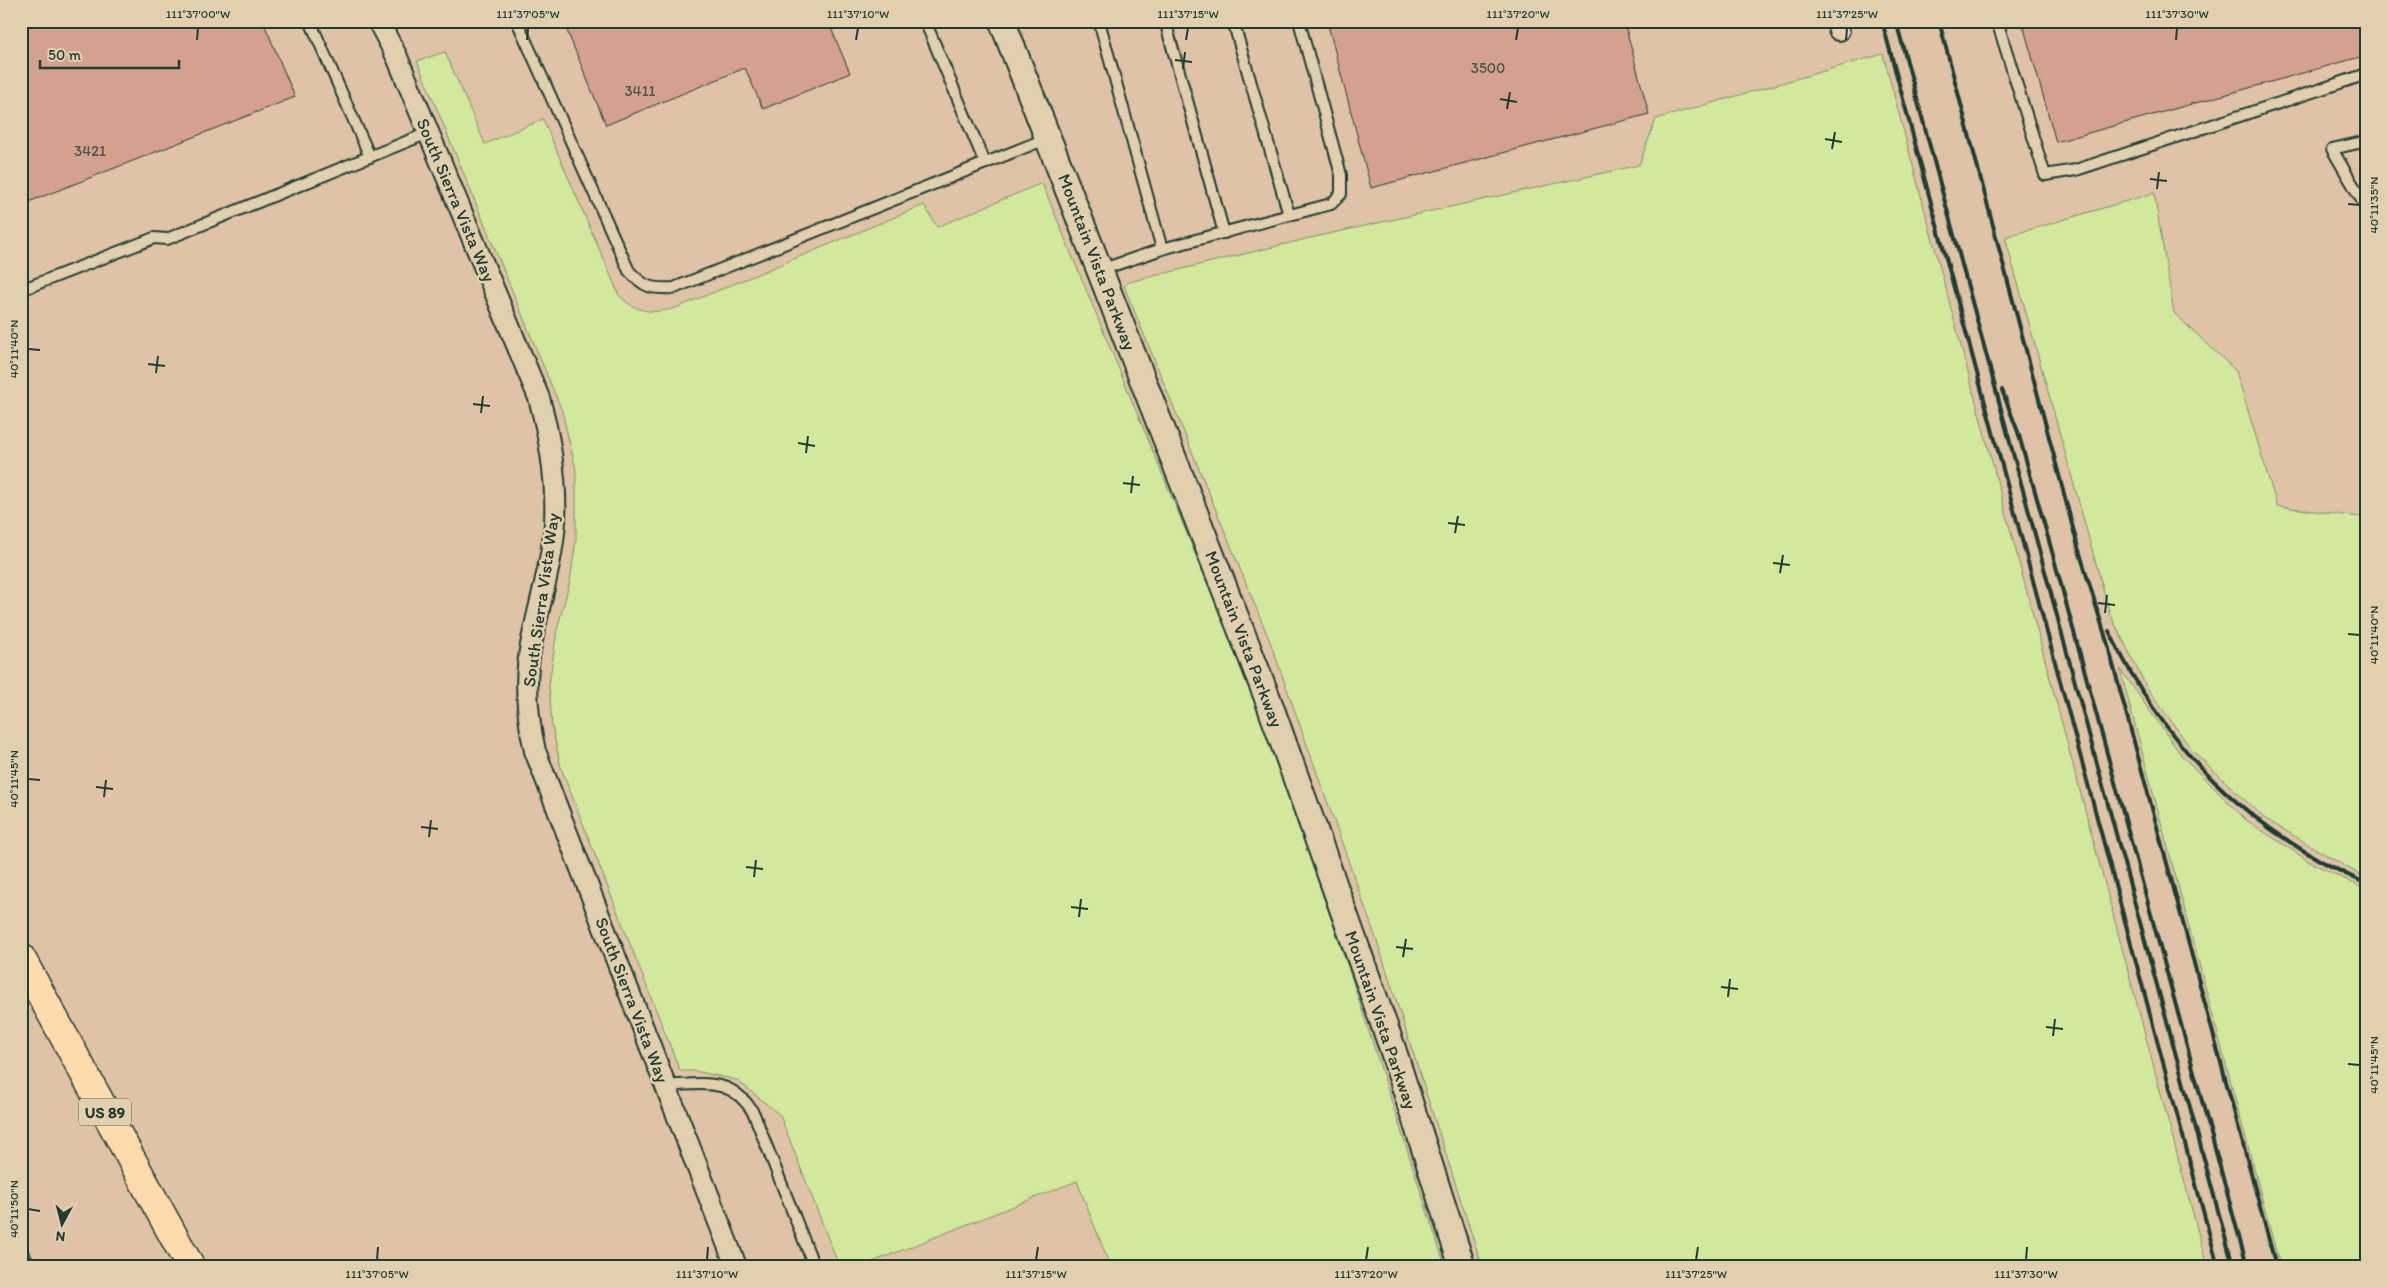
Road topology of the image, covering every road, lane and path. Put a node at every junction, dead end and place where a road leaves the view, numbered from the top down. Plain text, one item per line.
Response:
1 (310, 21) edge
2 (378, 21) edge
3 (517, 21) edge
4 (925, 21) edge
5 (1002, 21) edge
6 (1099, 21) edge
7 (1165, 21) edge
8 (1234, 21) edge
9 (1299, 21) edge
10 (1997, 21) edge
11 (2367, 74) edge
12 (428, 133) junction
13 (1048, 138) junction
14 (2367, 140) edge
15 (370, 157) junction
16 (985, 163) junction
17 (2367, 209) edge
18 (1289, 215) junction
19 (1224, 233) junction
20 (1162, 250) junction
21 (1100, 270) junction
22 (21, 290) edge
23 (21, 958) edge
24 (665, 1086) junction
25 (21, 1251) edge
26 (30, 1266) edge
27 (190, 1266) edge
28 (736, 1266) edge
29 (814, 1266) edge
30 (1462, 1266) edge

1 - 15 lane
2 - 12 street, South Sierra Vista Way
3 - 16 lane
4 - 16 lane
5 - 13 street, Mountain Vista Parkway
6 - 20 lane
7 - 19 lane
8 - 18 lane
9 - 18 lane
10 - 11 lane
12 - 15 lane
12 - 24 street, South Sierra Vista Way
13 - 16 lane
13 - 21 street, Mountain Vista Parkway
14 - 17 lane
15 - 22 lane
18 - 19 lane
19 - 20 lane
20 - 21 lane
21 - 30 street, Mountain Vista Parkway
23 - 27 main road, US 89
24 - 28 street, South Sierra Vista Way
24 - 29 lane
25 - 26 lane

